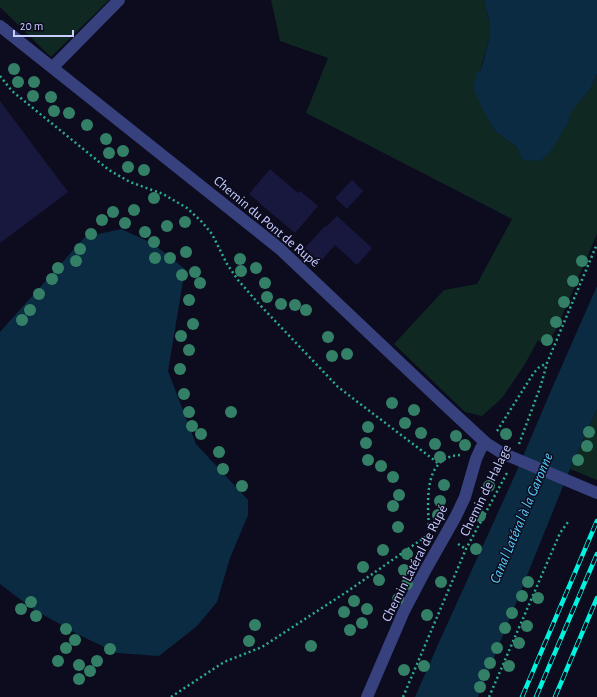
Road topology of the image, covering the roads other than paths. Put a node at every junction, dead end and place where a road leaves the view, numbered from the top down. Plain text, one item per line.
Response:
1 (119, 0) edge
2 (0, 26) edge
3 (53, 67) junction
4 (486, 443) junction
5 (597, 493) edge
6 (367, 697) edge

1 - 3 street
2 - 3 street, Chemin du Pont de Rupé
3 - 4 street, Chemin du Pont de Rupé
4 - 5 street, Chemin du Pont de Rupé, bridge
4 - 6 street, Chemin Latéral de Rupé

